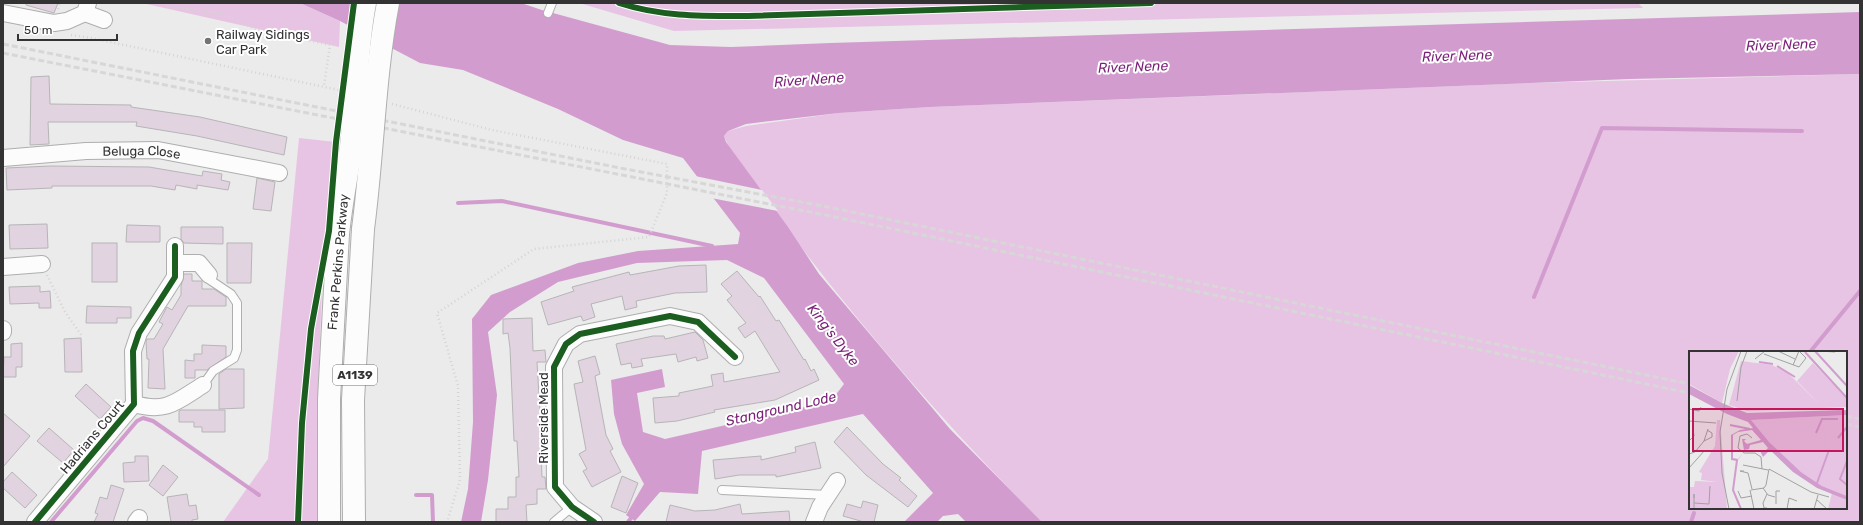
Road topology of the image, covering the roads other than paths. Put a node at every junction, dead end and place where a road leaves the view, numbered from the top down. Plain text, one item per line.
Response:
1 (365, 3) edge
2 (388, 3) edge
3 (552, 3) edge
4 (86, 8) edge
5 (3, 13) edge
6 (548, 13) dead end
7 (104, 20) dead end
8 (3, 158) edge
9 (279, 173) dead end
10 (175, 246) dead end
11 (175, 263) junction
12 (42, 264) road end
13 (206, 265) joint
14 (3, 267) edge
15 (3, 329) edge
16 (3, 332) edge
17 (735, 357) dead end
18 (203, 385) joint
19 (134, 404) junction
20 (837, 481) dead end
21 (722, 490) dead end
22 (828, 495) junction
23 (572, 507) junction
24 (35, 522) edge
25 (329, 522) edge
26 (354, 522) edge
27 (554, 522) edge
28 (594, 522) edge
29 (814, 522) edge

1 - 25 highway, Frank Perkins Parkway / A1139, bridge
2 - 26 highway, Frank Perkins Parkway / A1139, bridge
3 - 6 lane
4 - 5 street
4 - 7 street
8 - 9 street, Beluga Close
10 - 11 street, Hadrians Court
11 - 13 street
11 - 19 street, Hadrians Court
12 - 14 street
13 - 18 lane
15 - 16 street
17 - 23 street, Riverside Mead
18 - 19 street, Hadrians Court
19 - 24 street, Hadrians Court
20 - 22 street
21 - 22 lane
22 - 29 street
23 - 27 lane
23 - 28 street, Riverside Mead

